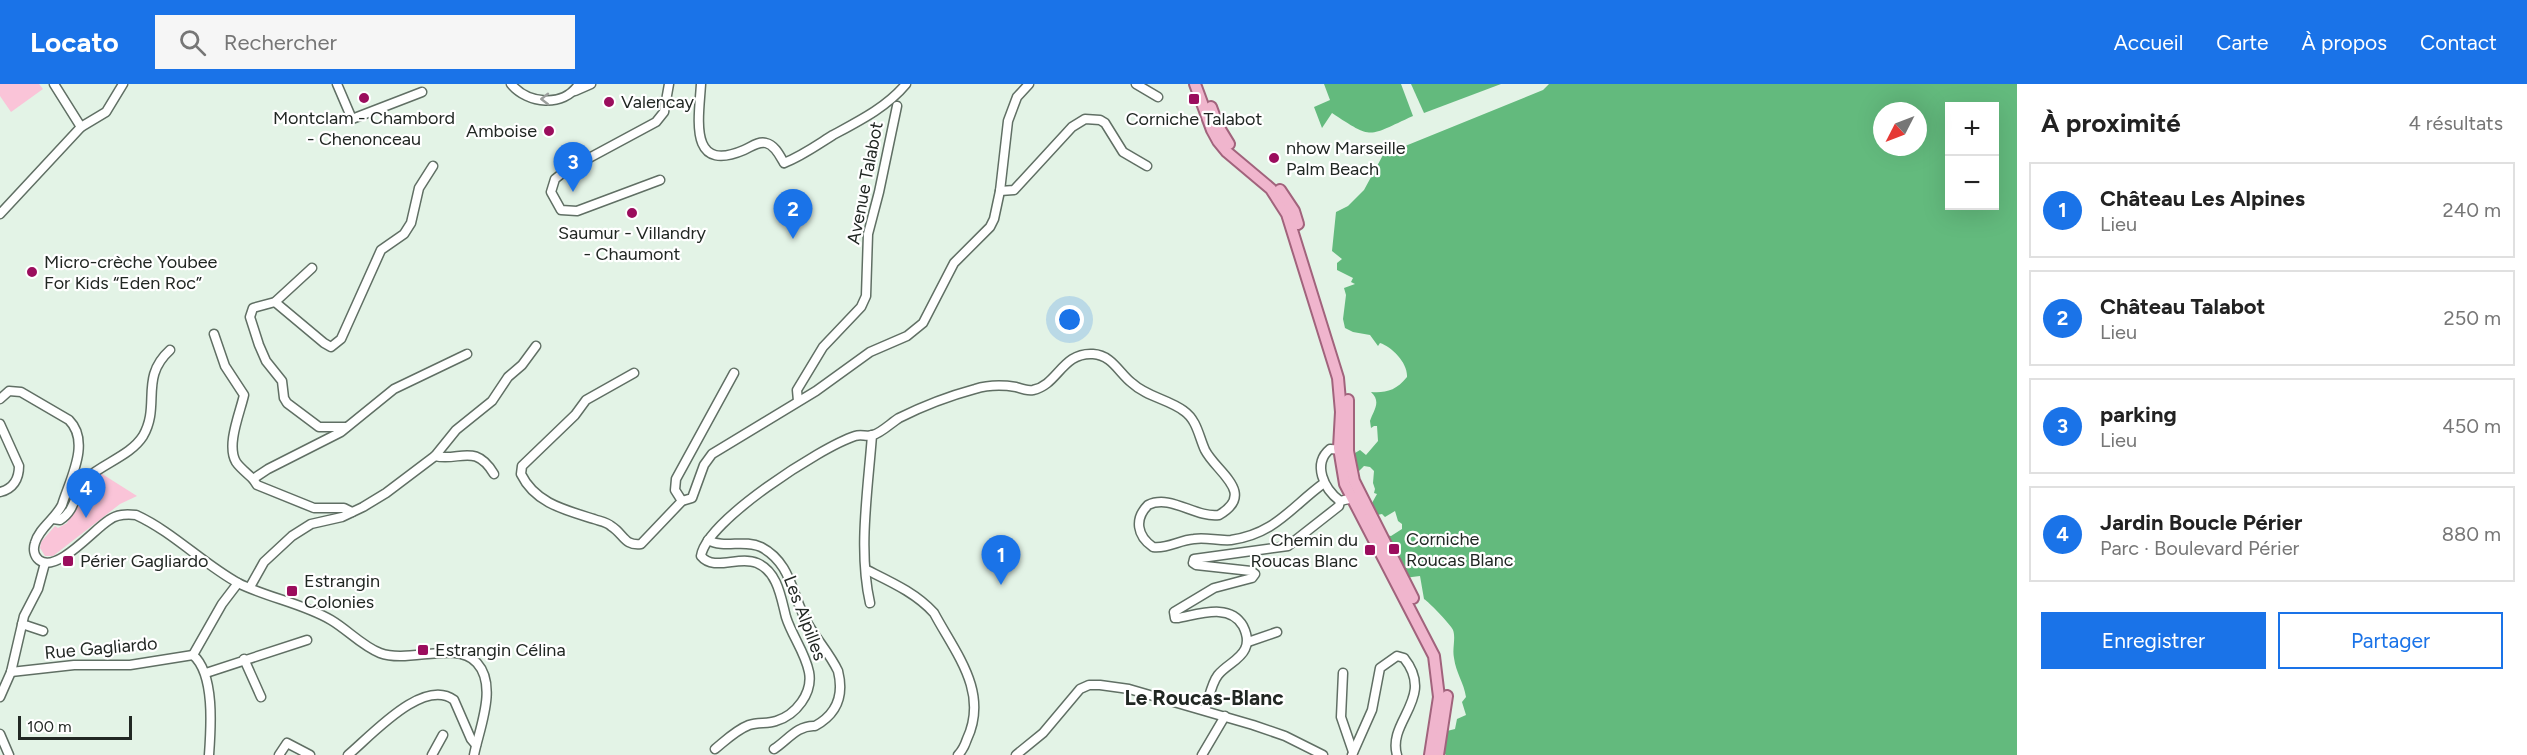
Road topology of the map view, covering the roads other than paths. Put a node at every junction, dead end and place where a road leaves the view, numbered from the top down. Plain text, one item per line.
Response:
1 (54, 84) edge
2 (123, 84) edge
3 (337, 84) edge
4 (511, 84) edge
5 (579, 84) edge
6 (591, 84) edge
7 (669, 84) edge
8 (700, 84) edge
9 (1029, 84) edge
10 (1137, 84) edge
11 (1195, 84) edge
12 (1203, 84) edge
13 (905, 85) edge
14 (422, 92) dead end
15 (572, 92) junction
16 (1158, 97) dead end
17 (897, 106) dead end
18 (81, 127) junction
19 (433, 166) dead end
20 (1147, 166) dead end
21 (660, 180) dead end
22 (1000, 191) junction
23 (0, 214) edge
24 (312, 268) dead end
25 (275, 302) junction
26 (214, 334) dead end
27 (536, 346) dead end
28 (170, 350) dead end
29 (467, 354) dead end
30 (634, 373) dead end
31 (734, 373) dead end
32 (805, 378) junction
33 (816, 391) junction
34 (0, 399) edge
35 (798, 401) junction
36 (0, 424) edge
37 (346, 427) junction
38 (872, 435) junction
39 (1345, 448) junction
40 (435, 456) junction
41 (494, 474) dead end
42 (253, 480) junction
43 (1324, 483) junction
44 (0, 492) edge
45 (1356, 498) junction
46 (682, 501) junction
47 (1340, 501) junction
48 (352, 512) junction
49 (53, 519) junction
50 (708, 540) junction
51 (45, 563) junction
52 (867, 570) junction
53 (238, 583) junction
54 (250, 587) junction
55 (870, 603) dead end
56 (22, 624) junction
57 (43, 631) dead end
58 (1277, 632) dead end
59 (307, 640) dead end
60 (1248, 642) junction
61 (193, 655) junction
62 (244, 659) junction
63 (11, 672) junction
64 (206, 673) junction
65 (1343, 673) dead end
66 (0, 697) edge
67 (261, 697) dead end
68 (1205, 710) junction
69 (1225, 716) junction
70 (0, 734) edge
71 (443, 735) dead end
72 (476, 745) junction
73 (715, 749) dead end
74 (774, 749) dead end
75 (1353, 754) edge
76 (9, 755) edge
77 (209, 755) edge
78 (279, 755) edge
79 (310, 755) edge
80 (348, 755) edge
81 (432, 755) edge
82 (474, 755) edge
83 (958, 755) edge
84 (1016, 755) edge
85 (1202, 755) edge
86 (1323, 755) edge
87 (1397, 755) edge
88 (1430, 755) edge
89 (1438, 755) edge

1 - 18 street
2 - 18 street
3 - 14 street
15 -> 4 street
5 - 15 street
6 - 15 street
7 - 21 street
8 - 13 street
9 - 22 street
10 - 16 street
11 - 39 main road
12 - 39 main road
17 - 32 street, Avenue Talabot
18 - 23 street
19 - 25 street
20 - 22 street
22 - 33 street
24 - 25 street
25 - 37 street
26 - 42 street
27 - 40 street
28 - 49 street
29 - 37 street
30 - 46 street
31 - 46 street
32 - 33 street
32 - 35 street, Avenue Talabot
33 - 35 street
34 - 49 street
35 - 46 street
36 - 44 street
37 - 42 street
38 - 43 street
38 - 50 street
38 - 52 street
39 - 43 street
39 - 45 main road
39 - 45 main road
40 - 41 street
40 - 48 street
42 - 48 street
43 - 47 street
45 - 47 street
45 - 88 main road
45 - 89 main road
47 - 60 street
48 - 54 street
49 - 51 street
50 - 73 street, Les Alpilles
50 - 74 street, Les Alpilles
51 - 53 street
51 - 56 street
52 - 55 street
52 - 83 street
53 - 54 street
53 - 61 street
54 - 72 street
56 - 57 street
56 - 63 street
58 - 60 street
59 - 62 street
60 - 68 street
61 - 63 street, Rue Gagliardo
61 - 64 street
62 - 64 street
62 - 67 street
63 - 66 street
64 - 77 street
65 - 75 street
68 - 69 street
68 - 84 street
69 - 85 street
69 - 86 street
70 - 76 street
71 - 81 street
72 - 80 street
72 - 82 street
75 - 87 street
78 - 79 street

